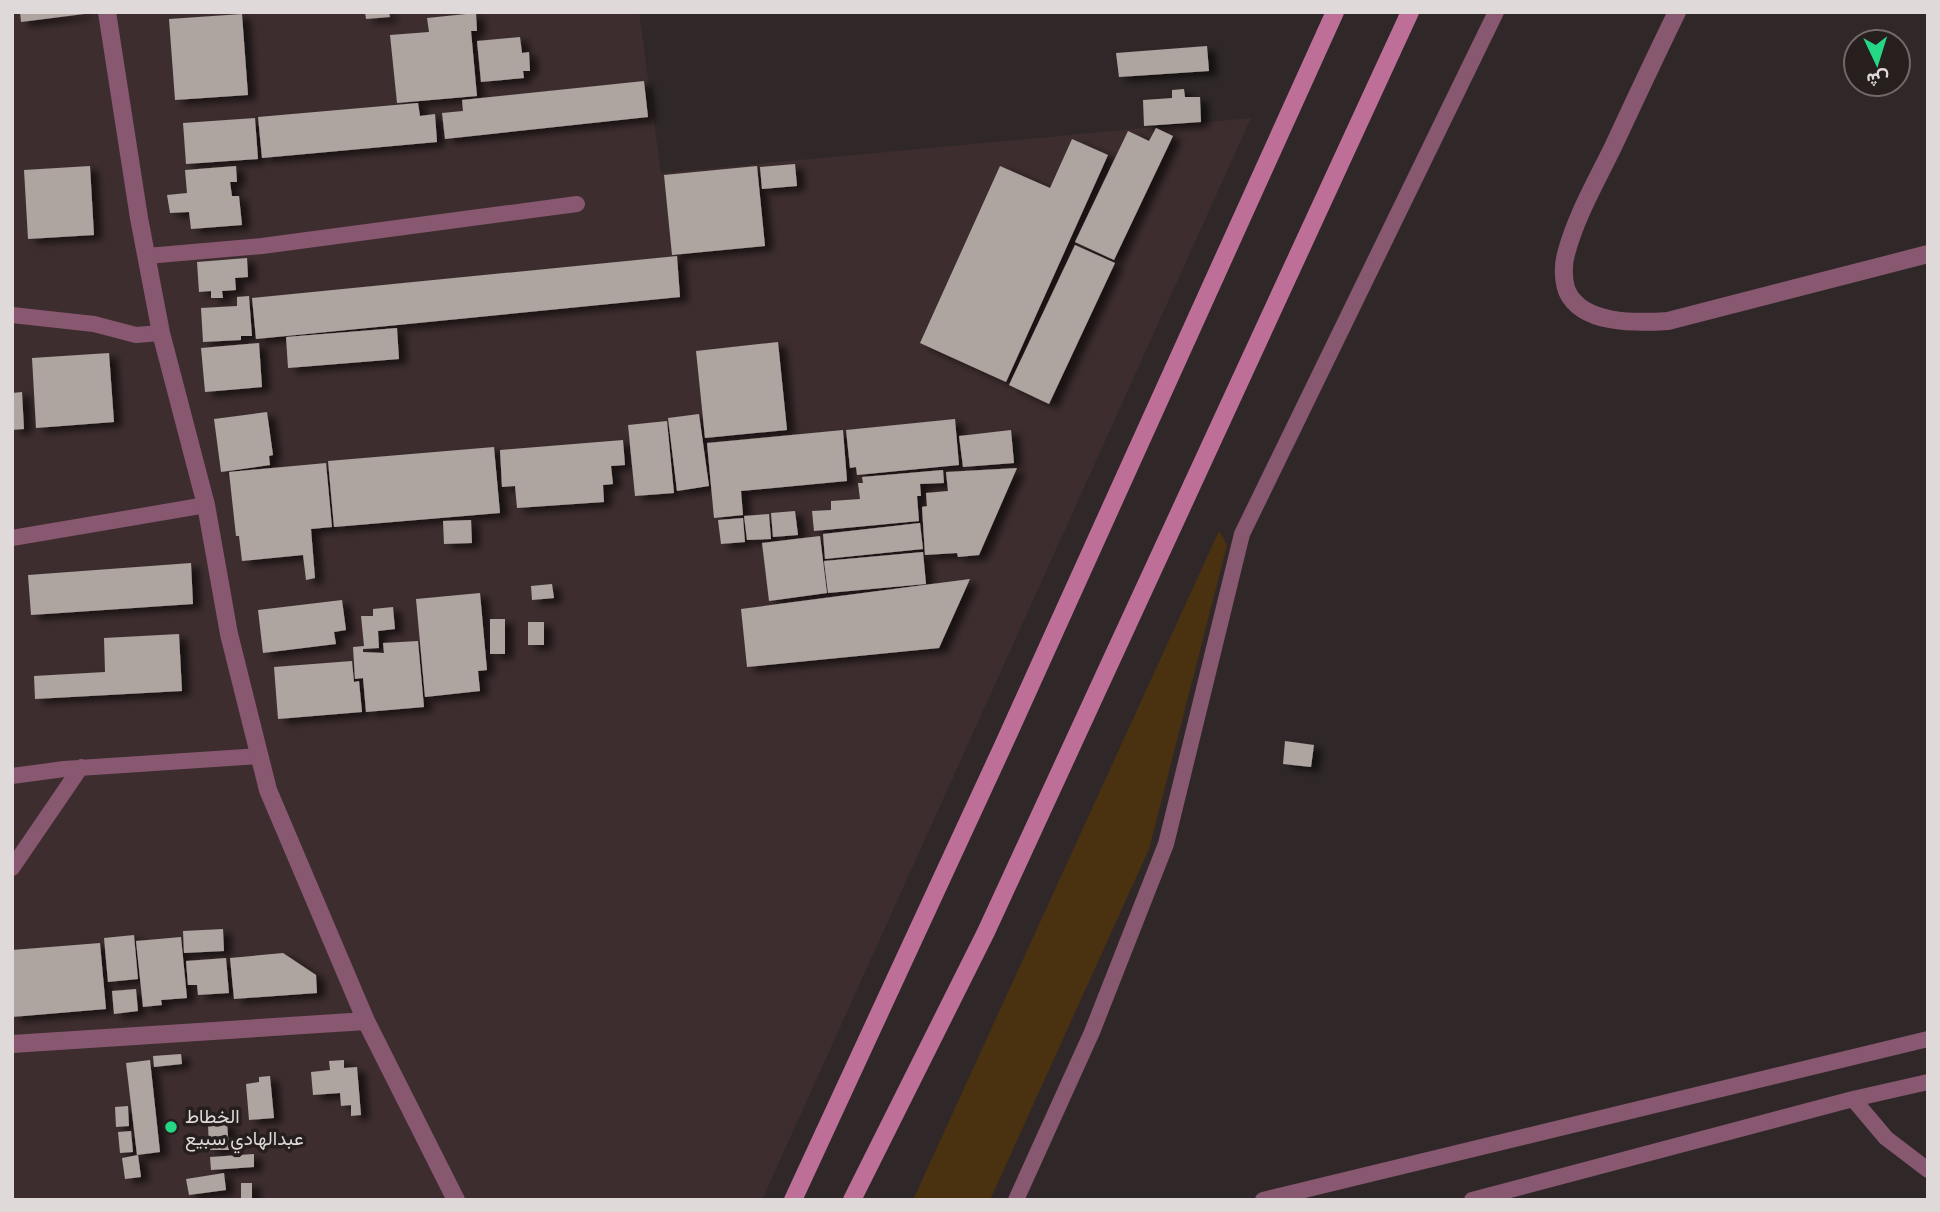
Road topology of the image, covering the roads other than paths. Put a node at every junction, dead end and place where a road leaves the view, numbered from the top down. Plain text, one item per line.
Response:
1 (107, 12) edge
2 (1335, 12) edge
3 (1410, 12) edge
4 (1496, 12) edge
5 (1677, 12) edge
6 (577, 204) dead end
7 (1928, 254) edge
8 (147, 256) junction
9 (12, 315) edge
10 (161, 333) junction
11 (205, 505) junction
12 (12, 538) edge
13 (260, 756) junction
14 (80, 767) junction
15 (12, 776) edge
16 (12, 868) edge
17 (366, 1021) junction
18 (1928, 1039) edge
19 (12, 1044) edge
20 (1928, 1082) edge
21 (1853, 1099) junction
22 (1928, 1170) edge
23 (456, 1200) edge
24 (793, 1200) edge
25 (852, 1200) edge
26 (1016, 1200) edge
27 (1263, 1200) edge
28 (1472, 1200) edge

1 - 8 street
2 - 24 main road
3 - 25 main road
4 - 26 lane
5 - 7 street
6 - 8 lane
8 - 10 street
9 - 10 lane
10 - 11 street
11 - 12 lane
11 - 13 street
13 - 14 lane
13 - 17 street
14 - 15 lane
14 - 16 lane
17 - 19 street
17 - 23 street
18 - 27 lane
20 - 21 lane
21 - 22 lane
21 - 28 lane

